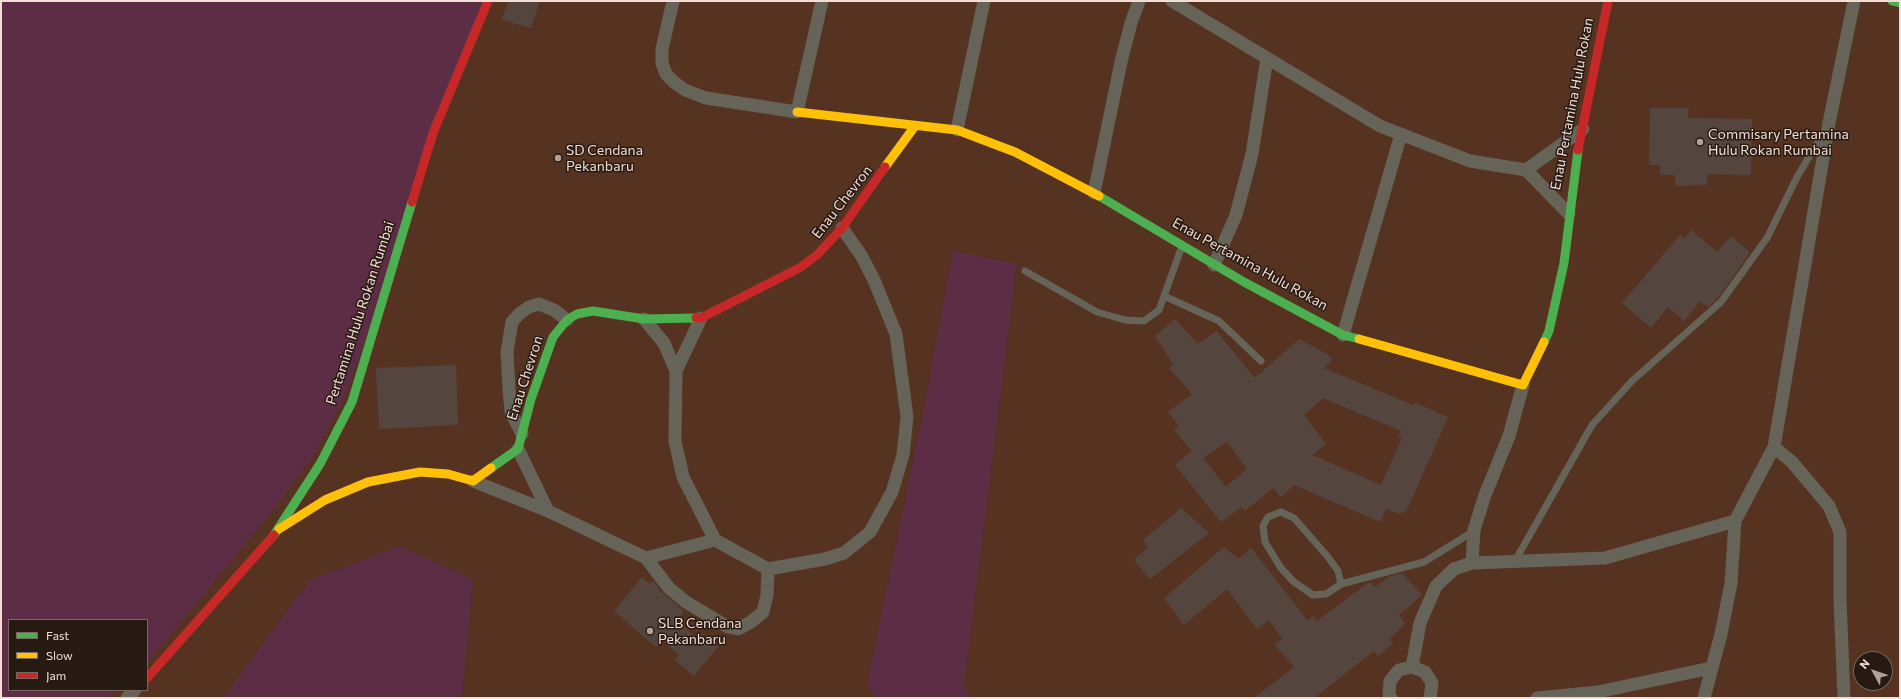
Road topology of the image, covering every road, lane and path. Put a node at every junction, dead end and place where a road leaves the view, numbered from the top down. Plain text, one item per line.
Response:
1 (488, 1) edge
2 (673, 1) edge
3 (822, 1) edge
4 (984, 1) edge
5 (1139, 1) edge
6 (1172, 1) edge
7 (1608, 1) edge
8 (1854, 1) edge
9 (1892, 1) edge
10 (1900, 3) edge
11 (1267, 58) junction
12 (797, 112) junction
13 (1829, 123) junction
14 (915, 126) junction
15 (1583, 129) junction
16 (957, 130) junction
17 (1401, 134) junction
18 (1526, 170) junction
19 (1094, 193) junction
20 (1569, 214) junction
21 (842, 228) junction
22 (1182, 246) junction
23 (1214, 264) junction
24 (1025, 271) dead end
25 (1164, 296) junction
26 (701, 318) junction
27 (644, 319) junction
28 (567, 320) junction
29 (1342, 335) junction
30 (1261, 361) dead end
31 (676, 372) junction
32 (1523, 385) junction
33 (522, 434) junction
34 (1774, 447) junction
35 (518, 449) junction
36 (473, 481) junction
37 (548, 511) junction
38 (1734, 521) junction
39 (279, 529) junction
40 (1474, 530) junction
41 (715, 540) junction
42 (646, 558) junction
43 (1515, 561) junction
44 (1472, 563) junction
45 (768, 568) junction
46 (1341, 584) junction
47 (1412, 667) junction
48 (1711, 668) junction
49 (148, 677) edge
50 (1389, 697) edge
51 (1433, 698) edge
52 (1537, 698) edge
53 (1704, 698) edge
54 (1844, 698) edge

1 - 39 street, Pertamina Hulu Rokan Rumbai
2 - 12 street
3 - 12 street
4 - 16 street
5 - 19 street
6 - 11 street
7 - 15 street, Enau Pertamina Hulu Rokan
8 - 13 street
9 - 10 street
11 - 17 street
11 - 23 street
12 - 14 street, Enau Pertamina Hulu Rokan
13 - 34 street
13 - 43 lane
14 - 16 street, Enau Pertamina Hulu Rokan
14 - 21 street, Enau Chevron
15 - 18 street
15 - 20 street, Enau Pertamina Hulu Rokan
16 - 19 street, Enau Pertamina Hulu Rokan
17 - 18 street
17 - 29 street
18 - 20 street, Enau Pertamina Hulu Rokan
19 - 22 street, Enau Pertamina Hulu Rokan
20 - 32 street, Enau Pertamina Hulu Rokan
21 - 26 street, Enau Chevron
21 - 45 street
22 - 23 street, Enau Pertamina Hulu Rokan
22 - 25 lane
23 - 29 street, Enau Pertamina Hulu Rokan
24 - 25 lane
25 - 30 lane
26 - 27 street, Enau Chevron
26 - 31 street
27 - 28 street, Enau Chevron
27 - 31 street
28 - 33 street, Enau Chevron
28 - 33 street
29 - 32 street, Enau Pertamina Hulu Rokan
31 - 41 street
32 - 40 street
33 - 35 street, Enau Chevron
34 - 38 street
34 - 54 street
35 - 36 street
35 - 37 street
36 - 37 street
36 - 39 street
37 - 42 street
38 - 43 street
38 - 48 street
39 - 49 street, Pertamina Hulu Rokan Rumbai
40 - 44 street
40 - 46 lane
41 - 42 street
41 - 45 street
42 - 45 street
43 - 44 street
44 - 47 street
46 - 46 lane
47 - 50 street
47 - 51 street
48 - 52 street
48 - 53 street

